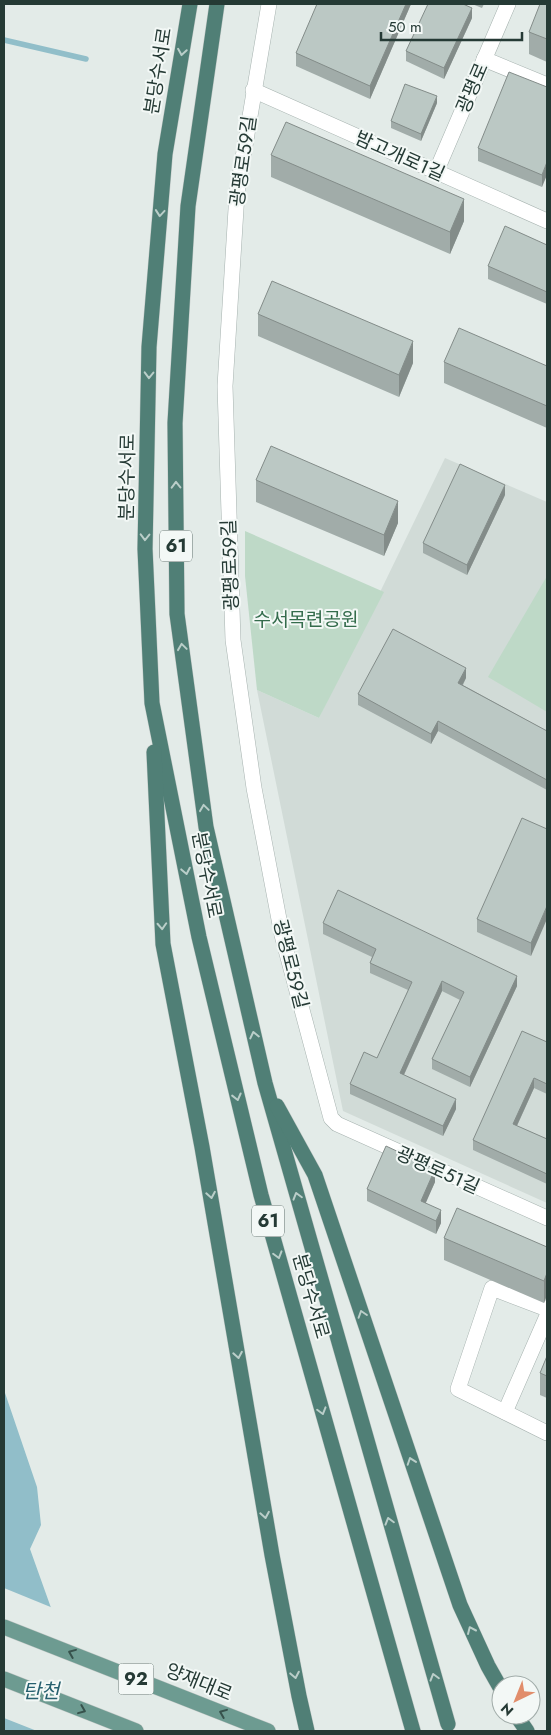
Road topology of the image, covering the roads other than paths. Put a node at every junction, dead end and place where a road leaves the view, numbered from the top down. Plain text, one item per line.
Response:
1 (190, 4) edge
2 (217, 4) edge
3 (269, 4) edge
4 (508, 4) edge
5 (484, 59) junction
6 (547, 85) edge
7 (253, 90) junction
8 (436, 172) junction
9 (547, 221) edge
10 (152, 703) junction
11 (265, 1083) junction
12 (332, 1118) joint
13 (547, 1218) edge
14 (547, 1309) edge
15 (547, 1316) edge
16 (505, 1412) junction
17 (547, 1433) edge
18 (4, 1626) edge
19 (493, 1675) edge
20 (4, 1679) edge
21 (448, 1724) dead end
22 (136, 1731) edge
23 (268, 1731) edge
24 (307, 1731) edge
25 (414, 1731) edge

1 -> 10 highway, 분당수서로 / 61
11 -> 2 highway, 분당수서로 / 61
3 - 7 street, 광평로59길
4 - 5 street, 광평로
5 - 6 street
5 - 8 street, 광평로
7 - 8 street, 밤고개로1길
7 - 12 street, 광평로59길
8 - 9 street, 밤고개로1길
10 -> 24 highway
10 -> 25 highway, 분당수서로 / 61
19 -> 11 highway
21 -> 11 highway, 분당수서로 / 61
12 - 13 street, 광평로51길
14 - 16 street
15 - 16 street
16 - 17 street
23 -> 18 main road, 양재대로 / 92
20 -> 22 main road, 92

